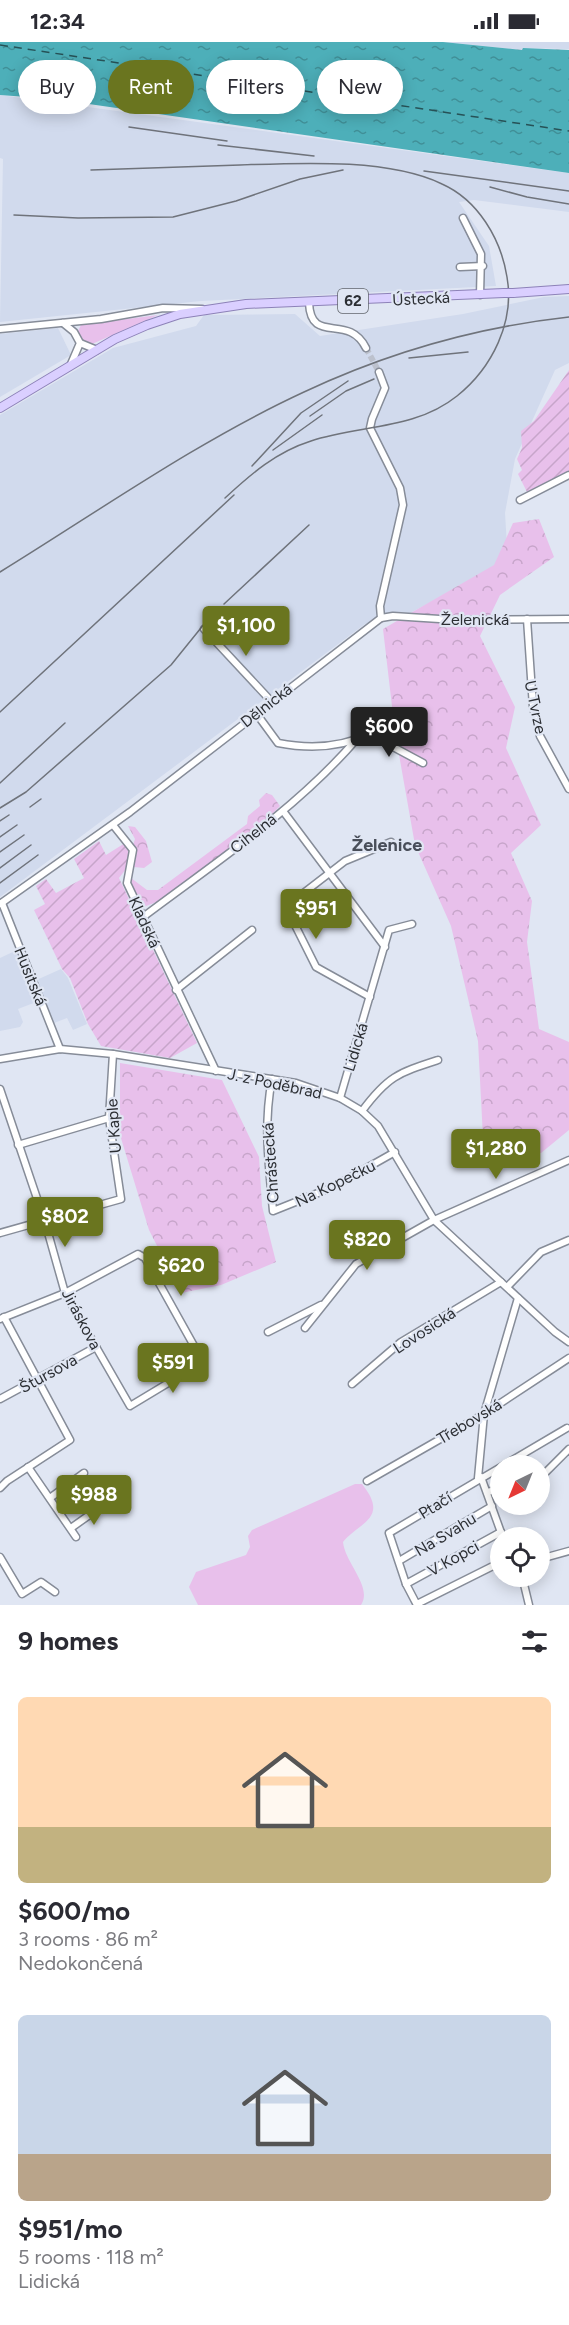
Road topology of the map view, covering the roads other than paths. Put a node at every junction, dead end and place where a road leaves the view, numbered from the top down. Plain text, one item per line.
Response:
1 (463, 218) dead end
2 (483, 266) junction
3 (460, 267) dead end
4 (569, 289) edge
5 (480, 295) junction
6 (309, 303) junction
7 (202, 309) junction
8 (62, 323) junction
9 (0, 329) edge
10 (80, 343) junction
11 (366, 348) tunnel mouth
12 (97, 350) junction
13 (69, 366) junction
14 (379, 372) tunnel mouth
15 (0, 408) edge
16 (569, 475) edge
17 (520, 500) dead end
18 (381, 618) junction
19 (527, 619) junction
20 (569, 619) edge
21 (204, 629) dead end
22 (271, 701) junction
23 (256, 713) junction
24 (355, 741) junction
25 (423, 763) dead end
26 (569, 789) edge
27 (283, 811) junction
28 (113, 825) junction
29 (391, 842) dead end
30 (329, 872) junction
31 (1, 903) edge
32 (143, 917) junction
33 (412, 924) dead end
34 (252, 930) dead end
35 (384, 947) junction
36 (176, 990) junction
37 (370, 996) junction
38 (60, 1048) junction
39 (113, 1054) junction
40 (0, 1059) edge
41 (438, 1060) dead end
42 (216, 1071) junction
43 (272, 1079) junction
44 (0, 1089) edge
45 (340, 1098) junction
46 (362, 1110) junction
47 (109, 1118) junction
48 (18, 1145) junction
49 (395, 1152) junction
50 (569, 1162) edge
51 (273, 1211) joint
52 (434, 1220) junction
53 (45, 1222) junction
54 (0, 1233) edge
55 (569, 1240) edge
56 (504, 1284) junction
57 (66, 1293) junction
58 (518, 1298) junction
59 (323, 1304) junction
60 (2, 1318) edge
61 (305, 1328) dead end
62 (268, 1332) dead end
63 (569, 1342) edge
64 (96, 1347) junction
65 (569, 1358) edge
66 (36, 1379) junction
67 (352, 1384) dead end
68 (0, 1399) edge
69 (484, 1414) junction
70 (567, 1428) dead end
71 (569, 1449) edge
72 (28, 1467) junction
73 (550, 1468) edge
74 (84, 1473) dead end
75 (480, 1477) junction
76 (367, 1481) dead end
77 (0, 1488) edge
78 (490, 1491) edge
79 (487, 1492) junction
80 (50, 1498) junction
81 (490, 1500) edge
82 (105, 1504) dead end
83 (490, 1507) edge
84 (70, 1528) junction
85 (76, 1536) dead end
86 (490, 1541) edge
87 (569, 1551) edge
88 (550, 1556) edge
89 (0, 1557) edge
90 (399, 1562) junction
91 (490, 1568) edge
92 (406, 1584) junction
93 (524, 1587) edge
94 (55, 1592) dead end
95 (526, 1604) edge
96 (417, 1605) edge

1 - 2 street
2 - 3 street
2 - 5 street
4 - 5 main road, Ústecká / 62, bridge
5 - 6 main road, Ústecká / 62
6 - 7 main road, Ústecká / 62
6 - 11 street
7 - 8 street, Ústecká
7 - 12 main road, Ústecká / 62
8 - 9 street, Ústecká
8 - 10 street
10 - 12 street
10 - 13 street
12 - 13 main road, Ústecká / 62
13 - 15 main road, 62
14 - 18 street
16 - 17 street
18 - 19 street, Želenická
18 - 22 street, Dělnická
19 - 20 street, Želenická
19 - 26 street, U Tvrze
21 - 22 street
22 - 23 street, Dělnická
23 - 24 street
23 - 28 street, Dělnická
24 - 25 street
24 - 27 street, Cihelná
27 - 30 street
27 - 32 street, Cihelná
28 - 31 street, Dělnická
28 - 32 street, Kladská
29 - 30 street
30 - 35 street
30 - 37 street
31 - 38 street, Husitská
32 - 36 street, Kladská
33 - 35 street, Lidická
34 - 36 street
35 - 37 street, Lidická
36 - 42 street, Kladská
37 - 45 street, Lidická
38 - 39 street, J. z Poděbrad
38 - 40 street, J. z Poděbrad
39 - 42 street, J. z Poděbrad
39 - 47 street, U Kaple
41 - 46 street
42 - 43 street, J. z Poděbrad
43 - 45 street, J. z Poděbrad
43 - 51 street, Chrástecká
44 - 48 street, Jiráskova
45 - 46 street, J. z Poděbrad
46 - 49 street, J. z Poděbrad
47 - 48 street
47 - 53 street, U Kaple
48 - 53 street, Jiráskova
49 - 51 street, Na Kopečku
49 - 52 street, J. z Poděbrad
50 - 52 street
52 - 56 street, J. z Poděbrad
52 - 59 street
53 - 54 street
53 - 57 street, Jiráskova
55 - 56 street, Lovosická
56 - 58 street, J. z Poděbrad
56 - 67 street, Lovosická
57 - 60 street
57 - 64 street, Jiráskova
57 - 64 street, Jiráskova
58 - 63 street, J. z Poděbrad
58 - 69 street
59 - 61 street
59 - 62 street
60 - 66 street
64 - 66 street, Štursova
65 - 69 street, Třebovská
66 - 68 street, Štursova
66 - 72 street
69 - 75 street
69 - 76 street, Třebovská
70 - 75 street, Ptačí
71 - 73 street
72 - 77 street
72 - 80 street
74 - 80 street
75 - 79 street
75 - 90 street, Ptačí
78 - 79 street
79 - 81 street
80 - 84 street
82 - 84 street
83 - 90 street, Na Svahu
84 - 85 street
86 - 92 street, V Kopci
87 - 88 street
89 - 94 street
90 - 92 street
91 - 96 street
92 - 96 street
93 - 95 street

